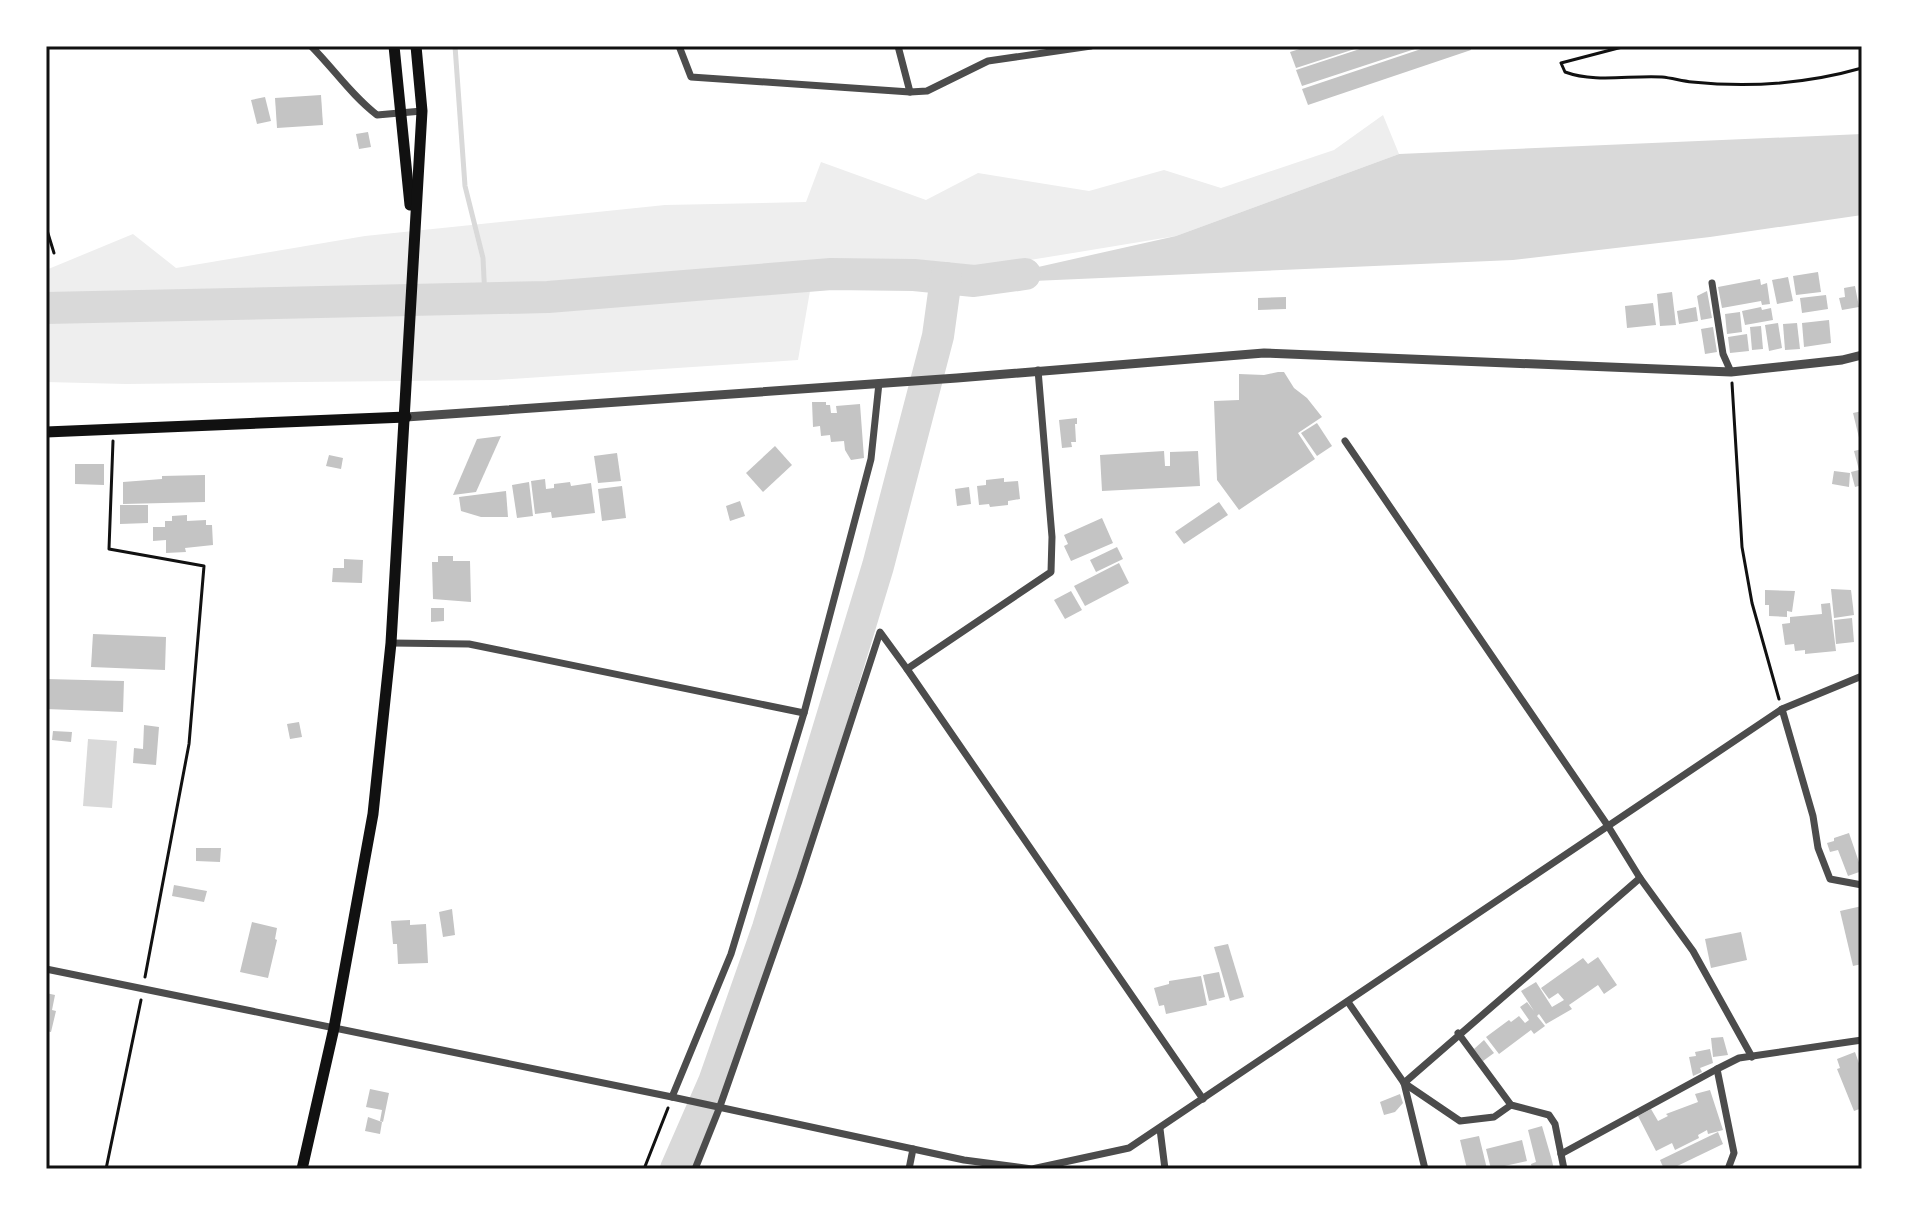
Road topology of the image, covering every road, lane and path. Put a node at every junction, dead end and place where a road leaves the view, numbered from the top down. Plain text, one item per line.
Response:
1 (311, 46) edge
2 (394, 46) edge
3 (416, 46) edge
4 (679, 46) edge
5 (898, 46) edge
6 (1091, 46) edge
7 (1626, 46) edge
8 (1862, 68) edge
9 (910, 92) junction
10 (422, 111) junction
11 (403, 114) junction
12 (46, 227) edge
13 (413, 246) junction
14 (54, 253) dead end
15 (1712, 283) dead end
16 (1862, 355) edge
17 (1038, 370) junction
18 (1731, 372) junction
19 (879, 383) junction
20 (406, 417) junction
21 (114, 429) junction
22 (46, 432) edge
23 (1345, 441) dead end
24 (391, 643) junction
25 (907, 669) junction
26 (1862, 676) edge
27 (1782, 709) junction
28 (804, 713) junction
29 (1608, 826) junction
30 (1640, 878) junction
31 (1862, 885) edge
32 (46, 969) edge
33 (143, 990) junction
34 (1348, 1002) junction
35 (334, 1028) junction
36 (1458, 1033) junction
37 (1862, 1040) edge
38 (1752, 1057) junction
39 (1717, 1069) junction
40 (1404, 1083) junction
41 (672, 1097) junction
42 (1203, 1099) junction
43 (1511, 1105) junction
44 (719, 1109) junction
45 (1160, 1129) junction
46 (913, 1149) junction
47 (1561, 1154) junction
48 (106, 1169) edge
49 (302, 1169) edge
50 (644, 1169) edge
51 (695, 1169) edge
52 (909, 1169) edge
53 (1165, 1169) edge
54 (1425, 1169) edge
55 (1564, 1169) edge
56 (1728, 1169) edge

1 - 11 street
2 - 11 main road
3 - 10 main road
4 - 9 street
5 - 9 street
6 - 9 street
7 - 8 path
10 - 11 street
10 - 13 main road
11 - 13 main road
12 - 14 path
13 - 20 main road
15 - 18 street
16 - 18 street
17 - 18 street
17 - 19 street
17 - 25 street
18 - 27 path
19 - 20 street
19 - 28 street
20 - 21 main road
20 - 24 main road
21 - 22 main road
21 - 33 path
23 - 29 street
24 - 28 street
24 - 35 main road
25 - 42 street
25 - 44 street
26 - 27 street
27 - 29 street
27 - 31 street
28 - 41 street
29 - 30 street
29 - 34 street
30 - 36 street
30 - 38 street
32 - 33 street
33 - 35 street
33 - 48 path
34 - 40 street
34 - 42 street
35 - 41 street
35 - 49 main road
36 - 40 street
36 - 43 street
37 - 38 street
38 - 39 street
39 - 47 street
39 - 56 street
40 - 43 street
40 - 54 street
41 - 44 street
41 - 50 path
42 - 45 street
43 - 47 street
44 - 46 street
44 - 51 street
45 - 46 street
45 - 53 street
46 - 52 street
47 - 55 street

